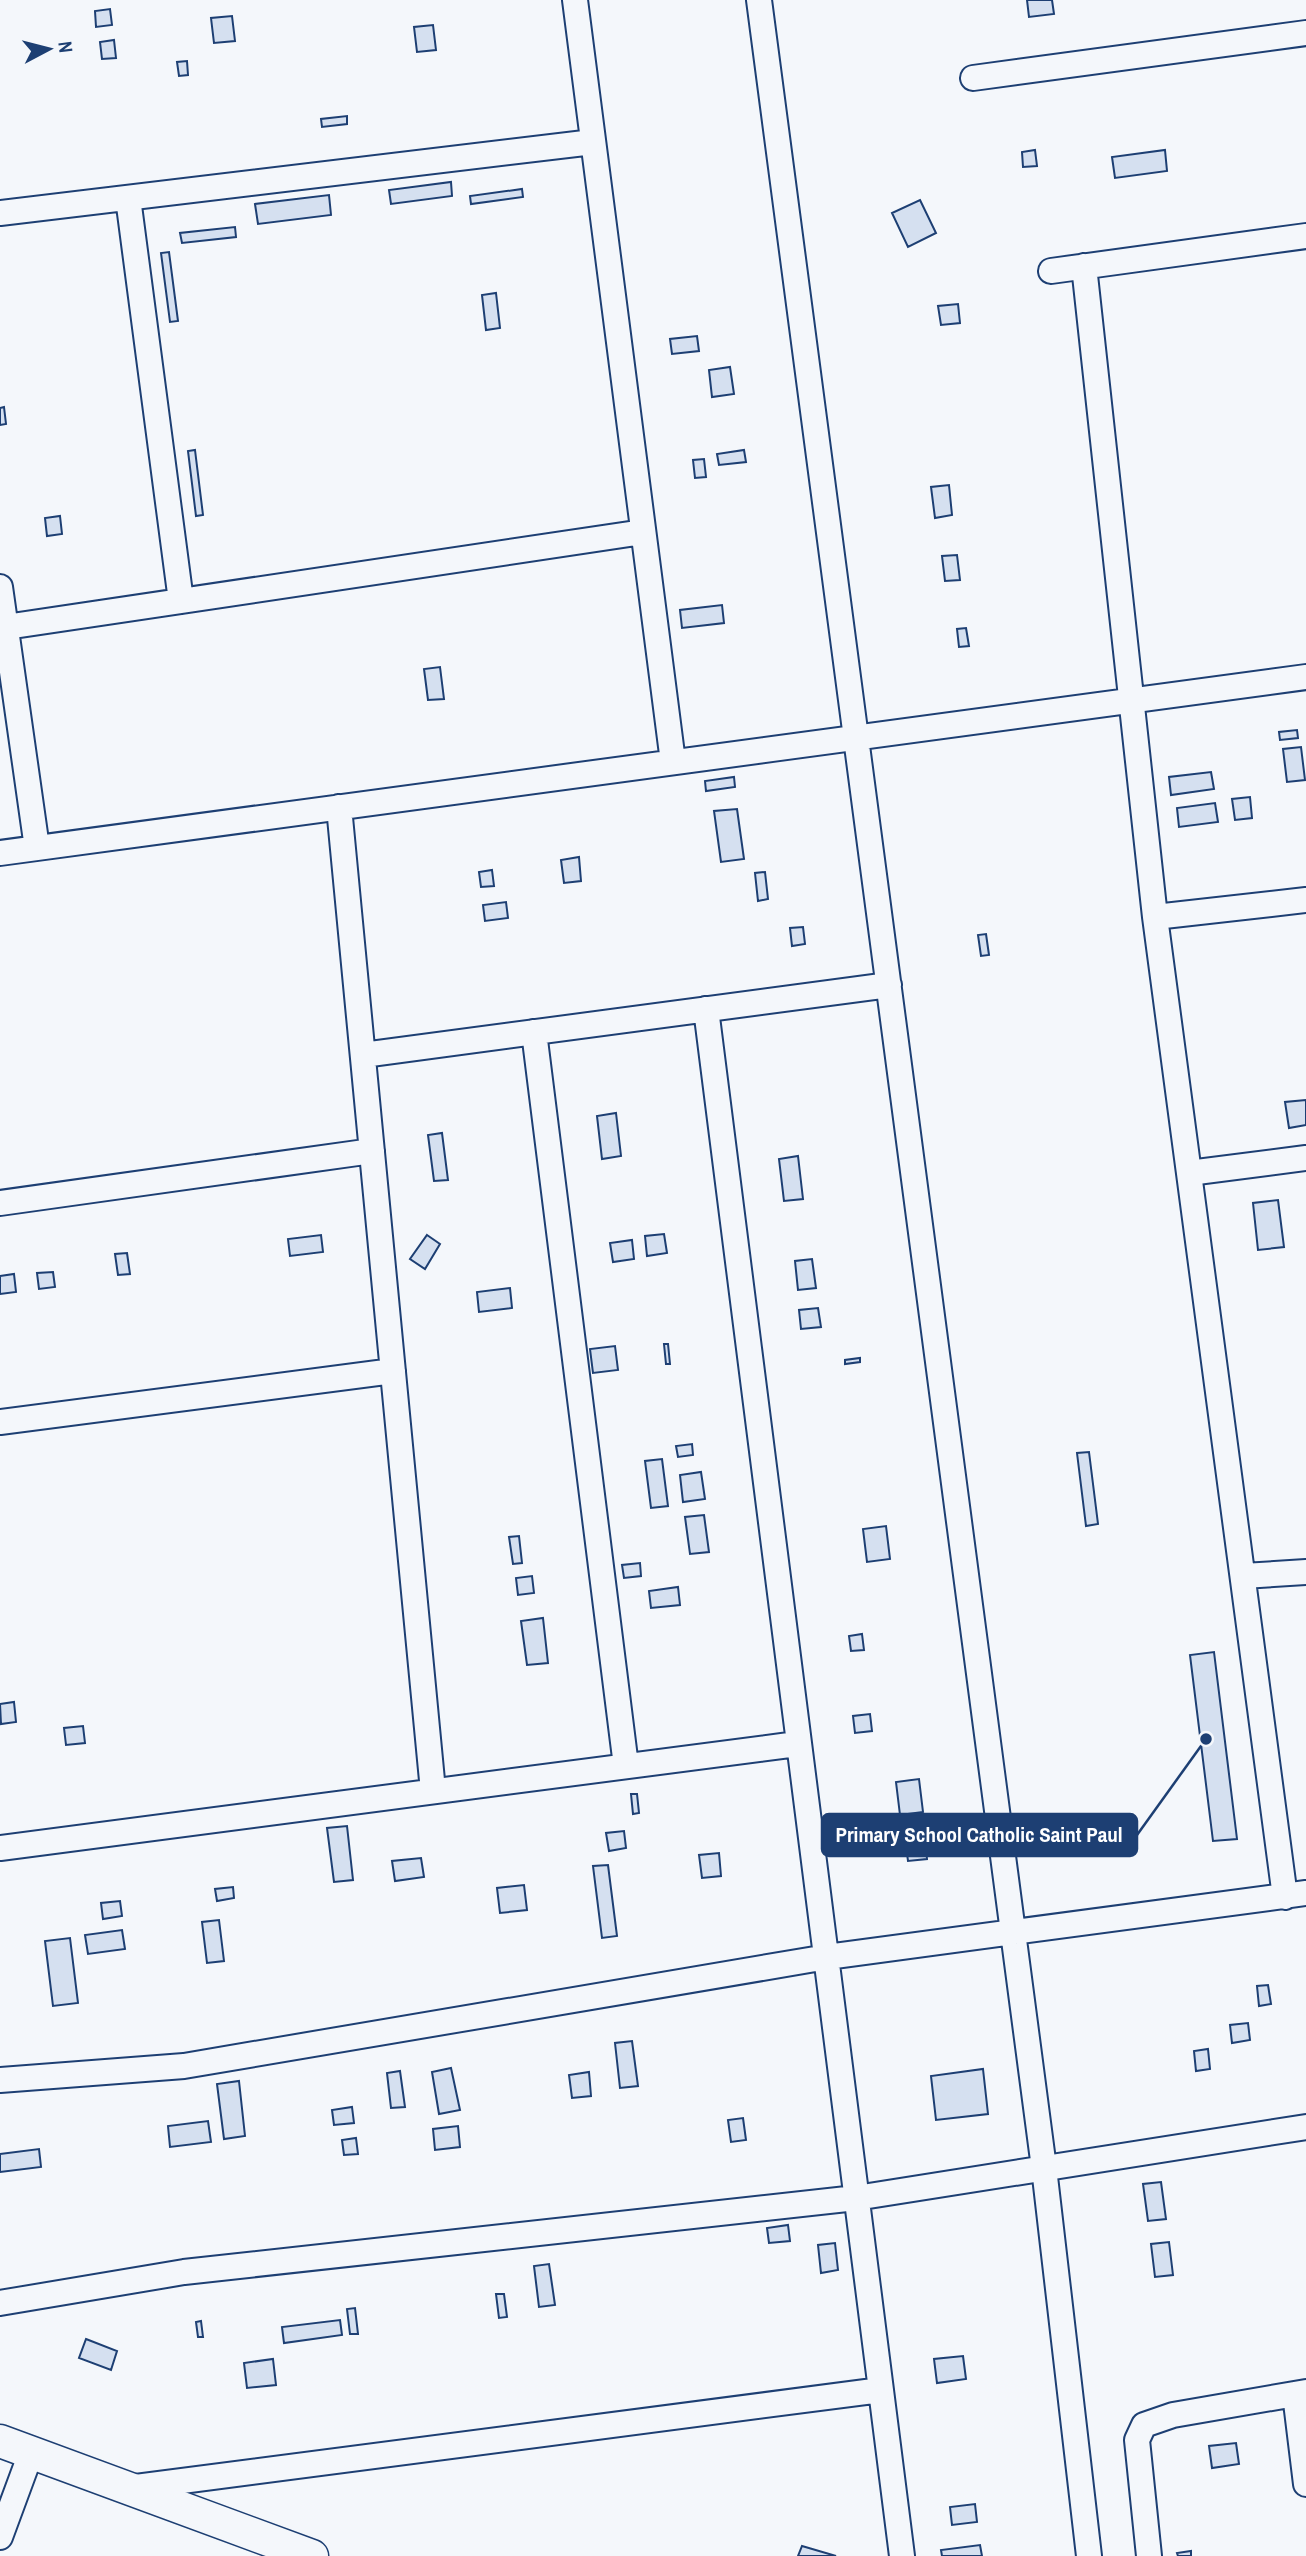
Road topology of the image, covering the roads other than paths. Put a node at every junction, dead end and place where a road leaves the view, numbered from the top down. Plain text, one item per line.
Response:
1 (575, 0) edge
2 (759, 0) edge
3 (1306, 33) edge
4 (974, 78) dead end
5 (593, 142) junction
6 (128, 198) junction
7 (0, 213) edge
8 (1306, 236) edge
9 (1084, 266) junction
10 (1051, 271) dead end
11 (643, 532) junction
12 (0, 587) edge
13 (180, 601) junction
14 (3, 627) edge
15 (1306, 677) edge
16 (1131, 701) junction
17 (857, 737) junction
18 (673, 762) junction
19 (339, 807) junction
20 (37, 848) junction
21 (0, 853) edge
22 (1306, 900) edge
23 (1155, 917) junction
24 (889, 985) junction
25 (706, 1009) junction
26 (534, 1032) junction
27 (363, 1055) junction
28 (372, 1152) junction
29 (1306, 1158) edge
30 (1189, 1172) junction
31 (0, 1203) edge
32 (393, 1371) junction
33 (0, 1422) edge
34 (1306, 1572) edge
35 (1243, 1576) junction
36 (797, 1744) junction
37 (626, 1766) junction
38 (433, 1791) junction
39 (0, 1848) edge
40 (1296, 1895) edge
41 (1011, 1934) junction
42 (827, 1957) junction
43 (0, 2080) edge
44 (1306, 2127) edge
45 (1044, 2168) junction
46 (856, 2198) junction
47 (0, 2303) edge
48 (881, 2390) junction
49 (1301, 2393) edge
50 (0, 2441) edge
51 (31, 2453) junction
52 (1306, 2483) edge
53 (128, 2488) junction
54 (0, 2537) edge
55 (295, 2553) edge
56 (902, 2556) edge
57 (1089, 2556) edge
58 (1149, 2556) edge

1 - 5 street
2 - 17 street
3 - 4 street
5 - 6 street
5 - 11 street
6 - 7 street
6 - 13 street
8 - 9 street
9 - 10 street
9 - 16 street
11 - 13 street
11 - 18 street
12 - 14 street
13 - 14 street
14 - 20 street
15 - 16 street
16 - 17 street
16 - 23 street
17 - 18 street
17 - 24 street
18 - 19 street
19 - 20 street
19 - 27 street
20 - 21 street
22 - 23 street
23 - 30 street
24 - 25 street
24 - 41 street
25 - 26 street
25 - 36 street
26 - 27 street
26 - 37 street
27 - 28 street
28 - 31 street
28 - 32 street
29 - 30 street
30 - 35 street
32 - 33 street
32 - 38 street
34 - 35 street
35 - 40 street
36 - 37 street
36 - 42 street
37 - 38 street
38 - 39 street
40 - 41 street
41 - 42 street
41 - 45 street
42 - 43 street
42 - 46 street
44 - 45 street
45 - 46 street
45 - 57 street
46 - 47 street
46 - 48 street
48 - 53 street
48 - 56 street
49 - 52 street
49 - 58 street
50 - 51 main road
51 - 53 main road
51 - 54 street
53 - 55 main road

